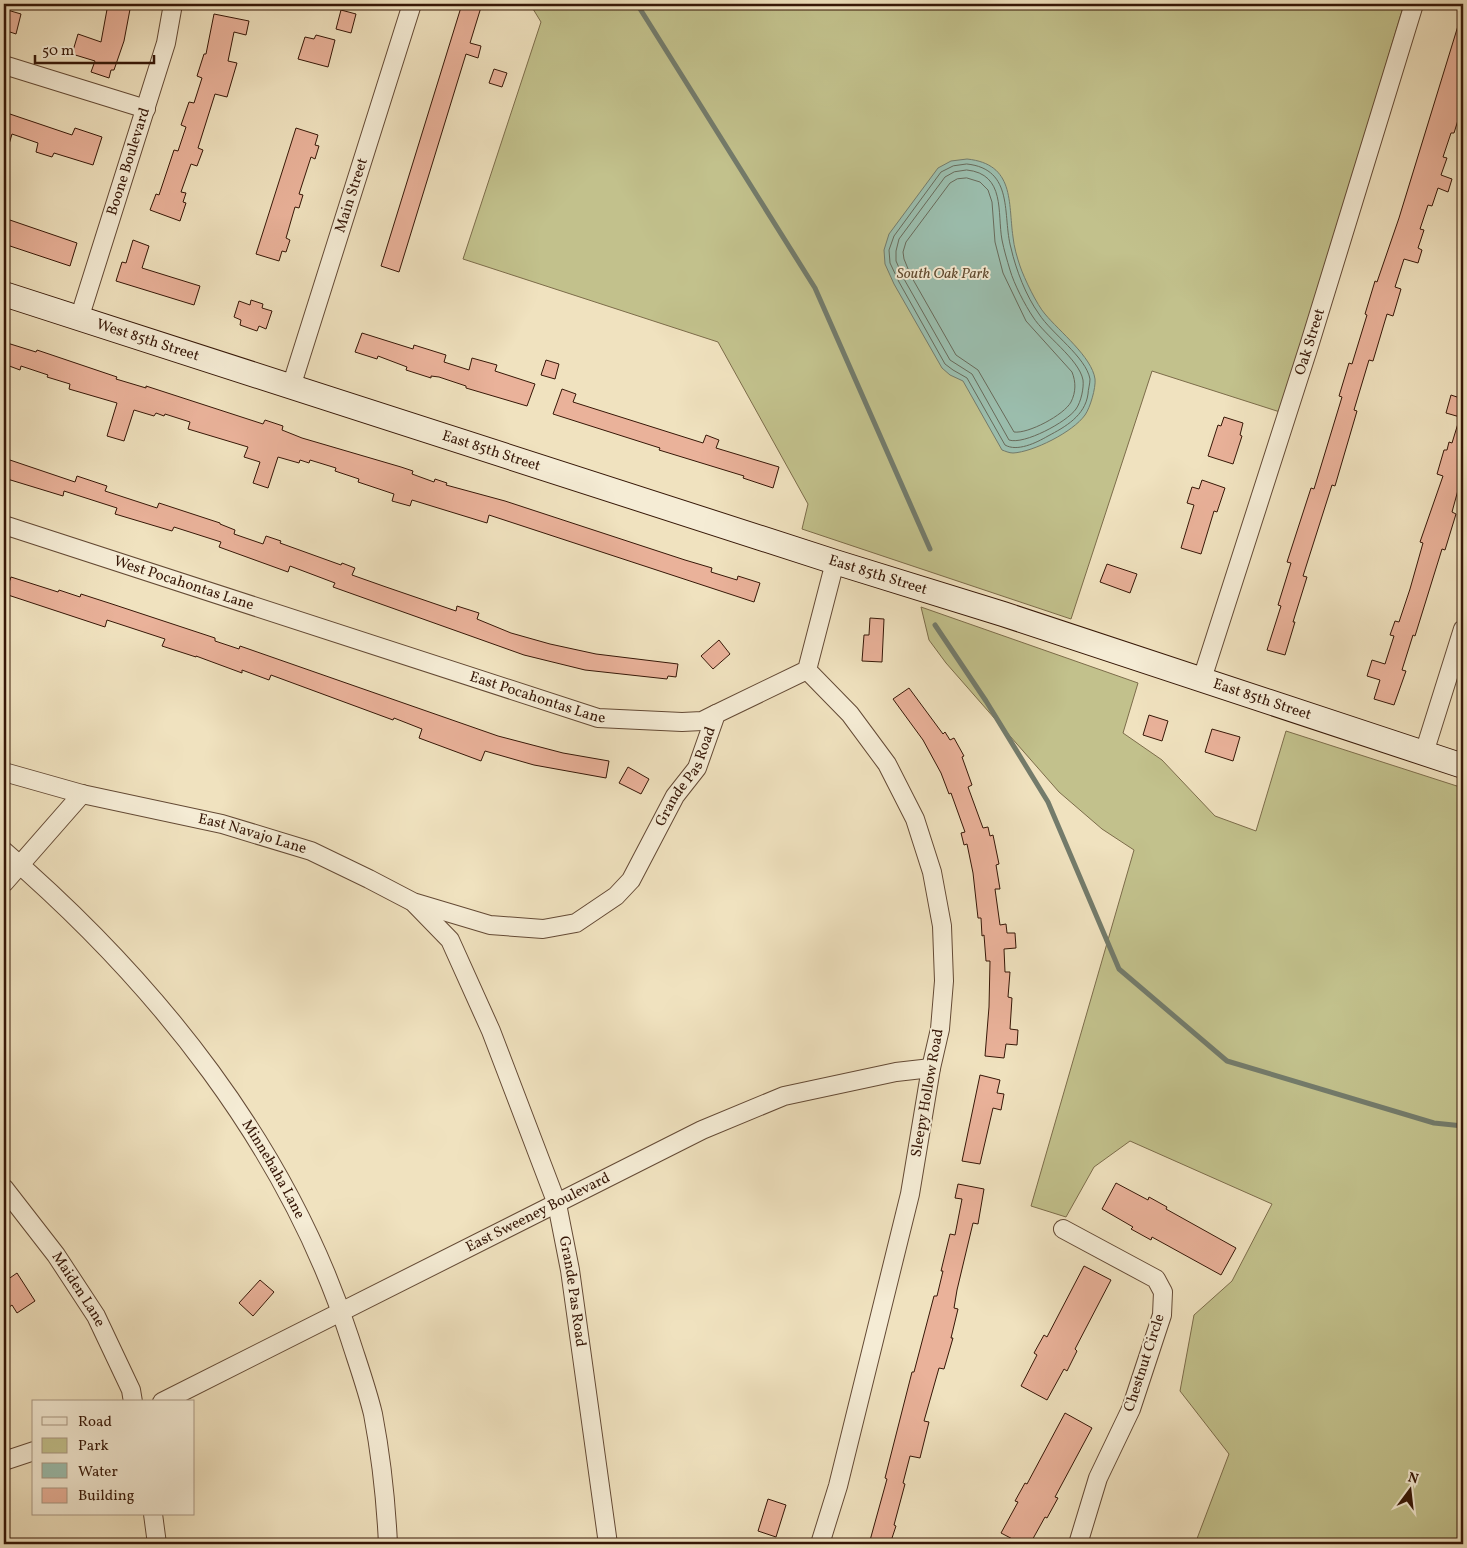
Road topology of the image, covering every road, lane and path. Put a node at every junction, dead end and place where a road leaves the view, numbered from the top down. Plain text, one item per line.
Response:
1 (173, 4) edge
2 (412, 4) edge
3 (1414, 4) edge
4 (4, 65) edge
5 (146, 110) junction
6 (4, 294) edge
7 (79, 319) junction
8 (291, 387) junction
9 (4, 525) edge
10 (835, 562) junction
11 (1463, 628) edge
12 (363, 642) joint
13 (807, 670) junction
14 (1202, 679) junction
15 (716, 714) junction
16 (1424, 753) junction
17 (1463, 766) edge
18 (4, 772) edge
19 (82, 794) junction
20 (4, 850) edge
21 (21, 865) junction
22 (4, 883) edge
23 (413, 902) junction
24 (543, 929) joint
25 (473, 992) joint
26 (931, 1068) junction
27 (4, 1188) edge
28 (557, 1204) junction
29 (1063, 1229) dead end
30 (341, 1312) junction
31 (133, 1400) edge
32 (166, 1400) edge
33 (32, 1452) edge
34 (4, 1461) edge
35 (153, 1516) edge
36 (157, 1544) edge
37 (388, 1544) edge
38 (608, 1544) edge
39 (820, 1544) edge
40 (1078, 1544) edge

1 - 5 street, Boone Boulevard
2 - 8 street, Main Street
3 - 14 street, Oak Street
4 - 5 street
5 - 7 street, Boone Boulevard
6 - 7 main road, West 85th Street
7 - 8 main road, West 85th Street
8 - 10 main road, East 85th Street
9 - 12 street, West Pocahontas Lane
10 - 13 street
10 - 14 main road, East 85th Street
11 - 16 street
12 - 15 street, East Pocahontas Lane
13 - 15 street, Grande Pas Road
13 - 26 street, Sleepy Hollow Road
14 - 16 main road, East 85th Street
15 - 24 street, Grande Pas Road
16 - 17 main road, East 85th Street
18 - 19 street, East Navajo Lane
19 - 21 street
19 - 23 street, East Navajo Lane
20 - 21 street, Minnehaha Lane
21 - 22 street
21 - 30 street, Minnehaha Lane
23 - 24 street, East Navajo Lane
23 - 25 street, East Navajo Lane
25 - 28 street, Grande Pas Road
26 - 28 street, East Sweeney Boulevard
26 - 39 street, Sleepy Hollow Road
27 - 31 street, Maiden Lane
28 - 30 street, East Sweeney Boulevard
28 - 38 street, Grande Pas Road
29 - 40 street, Chestnut Circle
30 - 32 street, East Sweeney Boulevard
30 - 37 street, Minnehaha Lane
33 - 34 street
35 - 36 street

